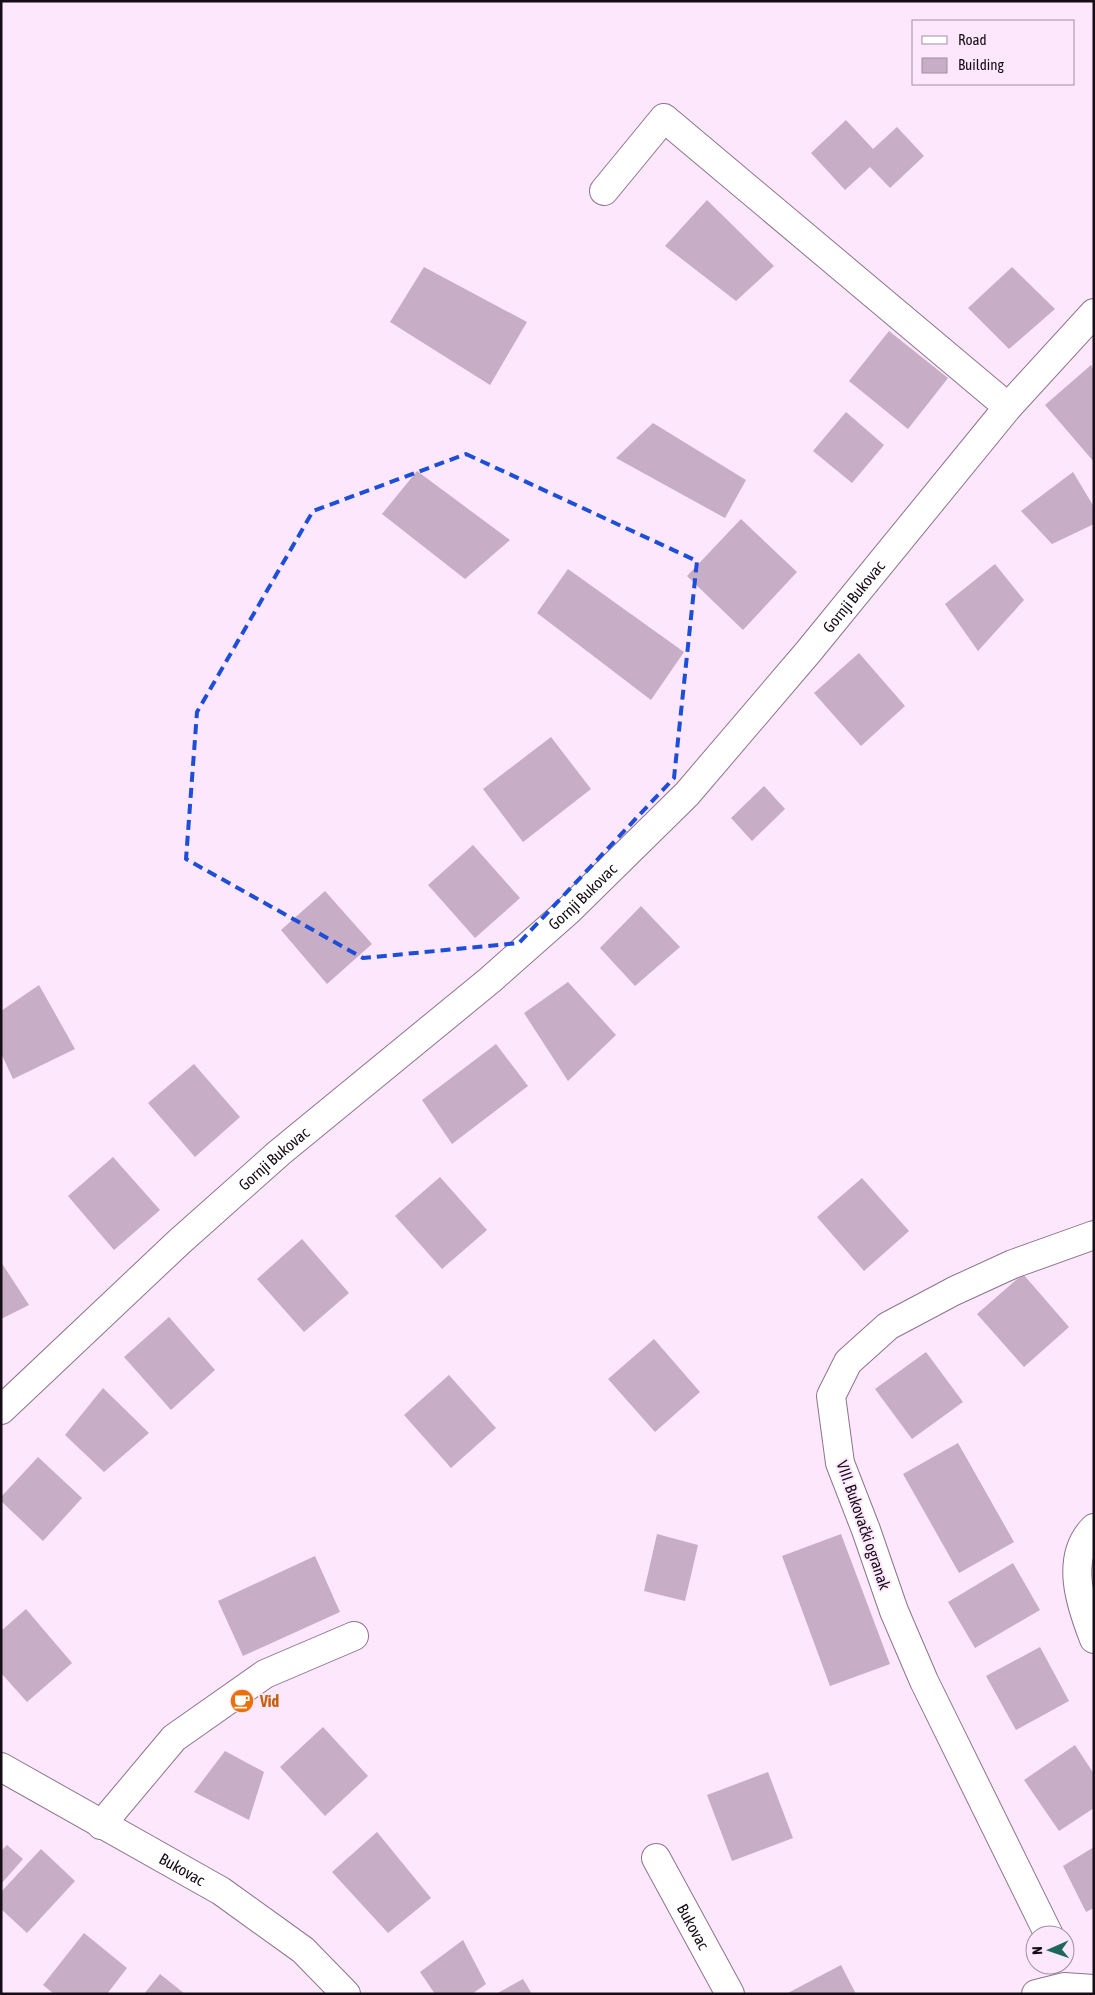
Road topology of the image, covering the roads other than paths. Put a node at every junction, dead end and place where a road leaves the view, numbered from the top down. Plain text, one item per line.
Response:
1 (604, 191) dead end
2 (1094, 313) edge
3 (1008, 407) junction
4 (1094, 1235) edge
5 (1, 1410) edge
6 (1094, 1528) edge
7 (354, 1636) dead end
8 (1094, 1640) edge
9 (1, 1767) edge
10 (101, 1825) junction
11 (656, 1858) dead end
12 (1044, 1925) edge
13 (1061, 1976) edge
14 (1094, 1989) edge
15 (346, 1994) edge
16 (730, 1994) edge
17 (1036, 1994) edge

1 - 3 street
2 - 3 street, Gornji Bukovac
3 - 5 street, Gornji Bukovac
4 - 12 street, VIII. Bukovački ogranak
6 - 8 street
7 - 10 street
9 - 10 street, Bukovac
10 - 15 street, Bukovac
11 - 16 street, Bukovac
13 - 14 street
13 - 17 street

